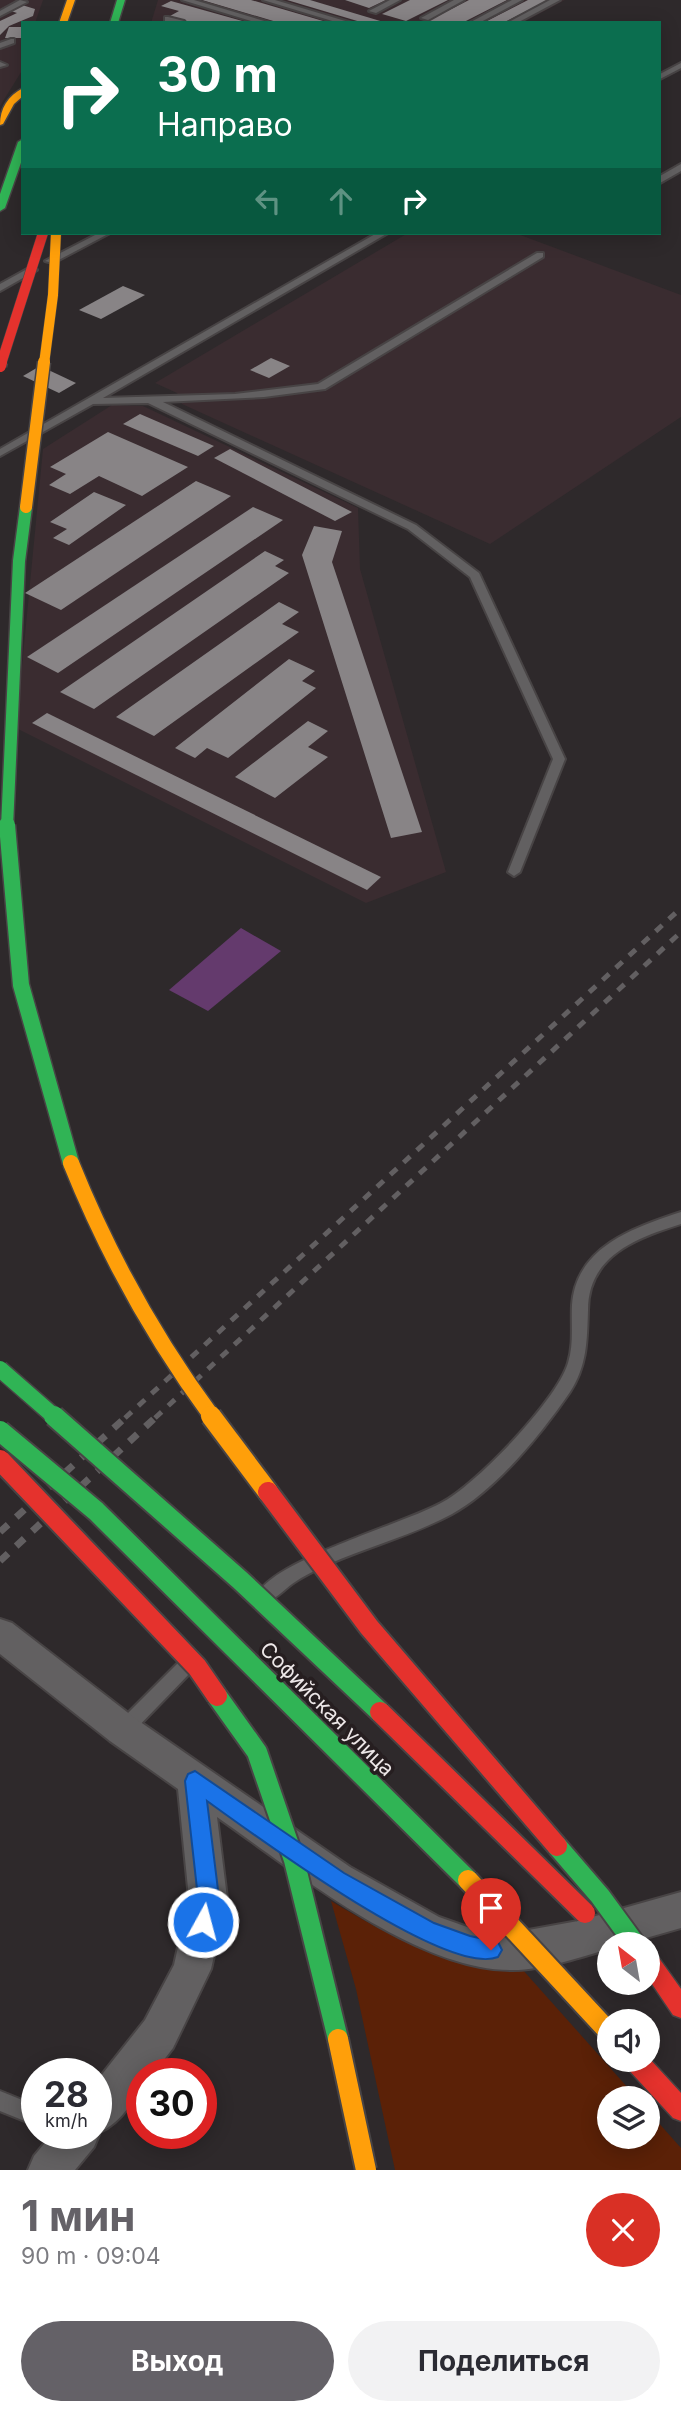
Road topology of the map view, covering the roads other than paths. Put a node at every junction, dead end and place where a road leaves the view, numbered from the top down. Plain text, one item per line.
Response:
1 (15, 0) edge
2 (71, 0) edge
3 (121, 0) edge
4 (186, 0) edge
5 (267, 0) edge
6 (396, 0) edge
7 (460, 0) edge
8 (518, 0) edge
9 (556, 0) edge
10 (373, 11) dead end
11 (0, 14) edge
12 (425, 18) dead end
13 (168, 19) dead end
14 (64, 21) edge
15 (115, 21) edge
16 (174, 21) edge
17 (260, 21) edge
18 (341, 21) edge
19 (477, 21) edge
20 (516, 21) edge
21 (12, 41) dead end
22 (0, 46) edge
23 (681, 65) edge
24 (661, 76) edge
25 (21, 93) edge
26 (0, 121) edge
27 (21, 148) edge
28 (681, 167) edge
29 (661, 179) edge
30 (0, 208) edge
31 (42, 235) edge
32 (56, 235) edge
33 (101, 235) edge
34 (380, 235) edge
35 (540, 255) dead end
36 (0, 288) edge
37 (0, 366) edge
38 (148, 399) junction
39 (91, 401) junction
40 (0, 453) edge
41 (514, 872) dead end
42 (681, 1218) edge
43 (0, 1369) edge
44 (0, 1431) edge
45 (0, 1460) edge
46 (0, 1634) edge
47 (123, 1730) junction
48 (195, 1781) junction
49 (681, 1910) edge
50 (605, 1932) edge
51 (626, 1932) edge
52 (660, 1978) edge
53 (660, 1987) edge
54 (681, 2008) edge
55 (597, 2019) edge
56 (646, 2072) edge
57 (112, 2094) edge
58 (0, 2101) edge
59 (21, 2110) edge
60 (681, 2110) edge
61 (66, 2149) edge
62 (48, 2170) edge
63 (366, 2170) edge

1 - 11 lane
2 - 14 main road
3 - 15 main road
4 - 17 lane
5 - 18 lane
6 - 10 lane
7 - 12 lane
8 - 19 lane
9 - 20 lane
13 - 16 lane
21 - 22 lane
23 - 24 lane
25 - 26 main road
27 - 30 main road
28 - 29 lane
31 - 37 main road, bridge
32 - 51 main road, bridge
33 - 36 lane
34 - 39 lane
35 - 38 lane
38 - 39 lane
38 - 41 lane
39 - 40 lane
42 - 47 lane
43 - 50 main road, Софийская улица, bridge
44 - 55 main road, Софийская улица, bridge
45 - 63 main road, bridge
46 - 47 street
47 - 48 street
48 - 49 street
48 - 57 street
52 - 54 main road
53 - 54 main road
56 - 60 main road
58 - 59 lane
61 - 62 street

